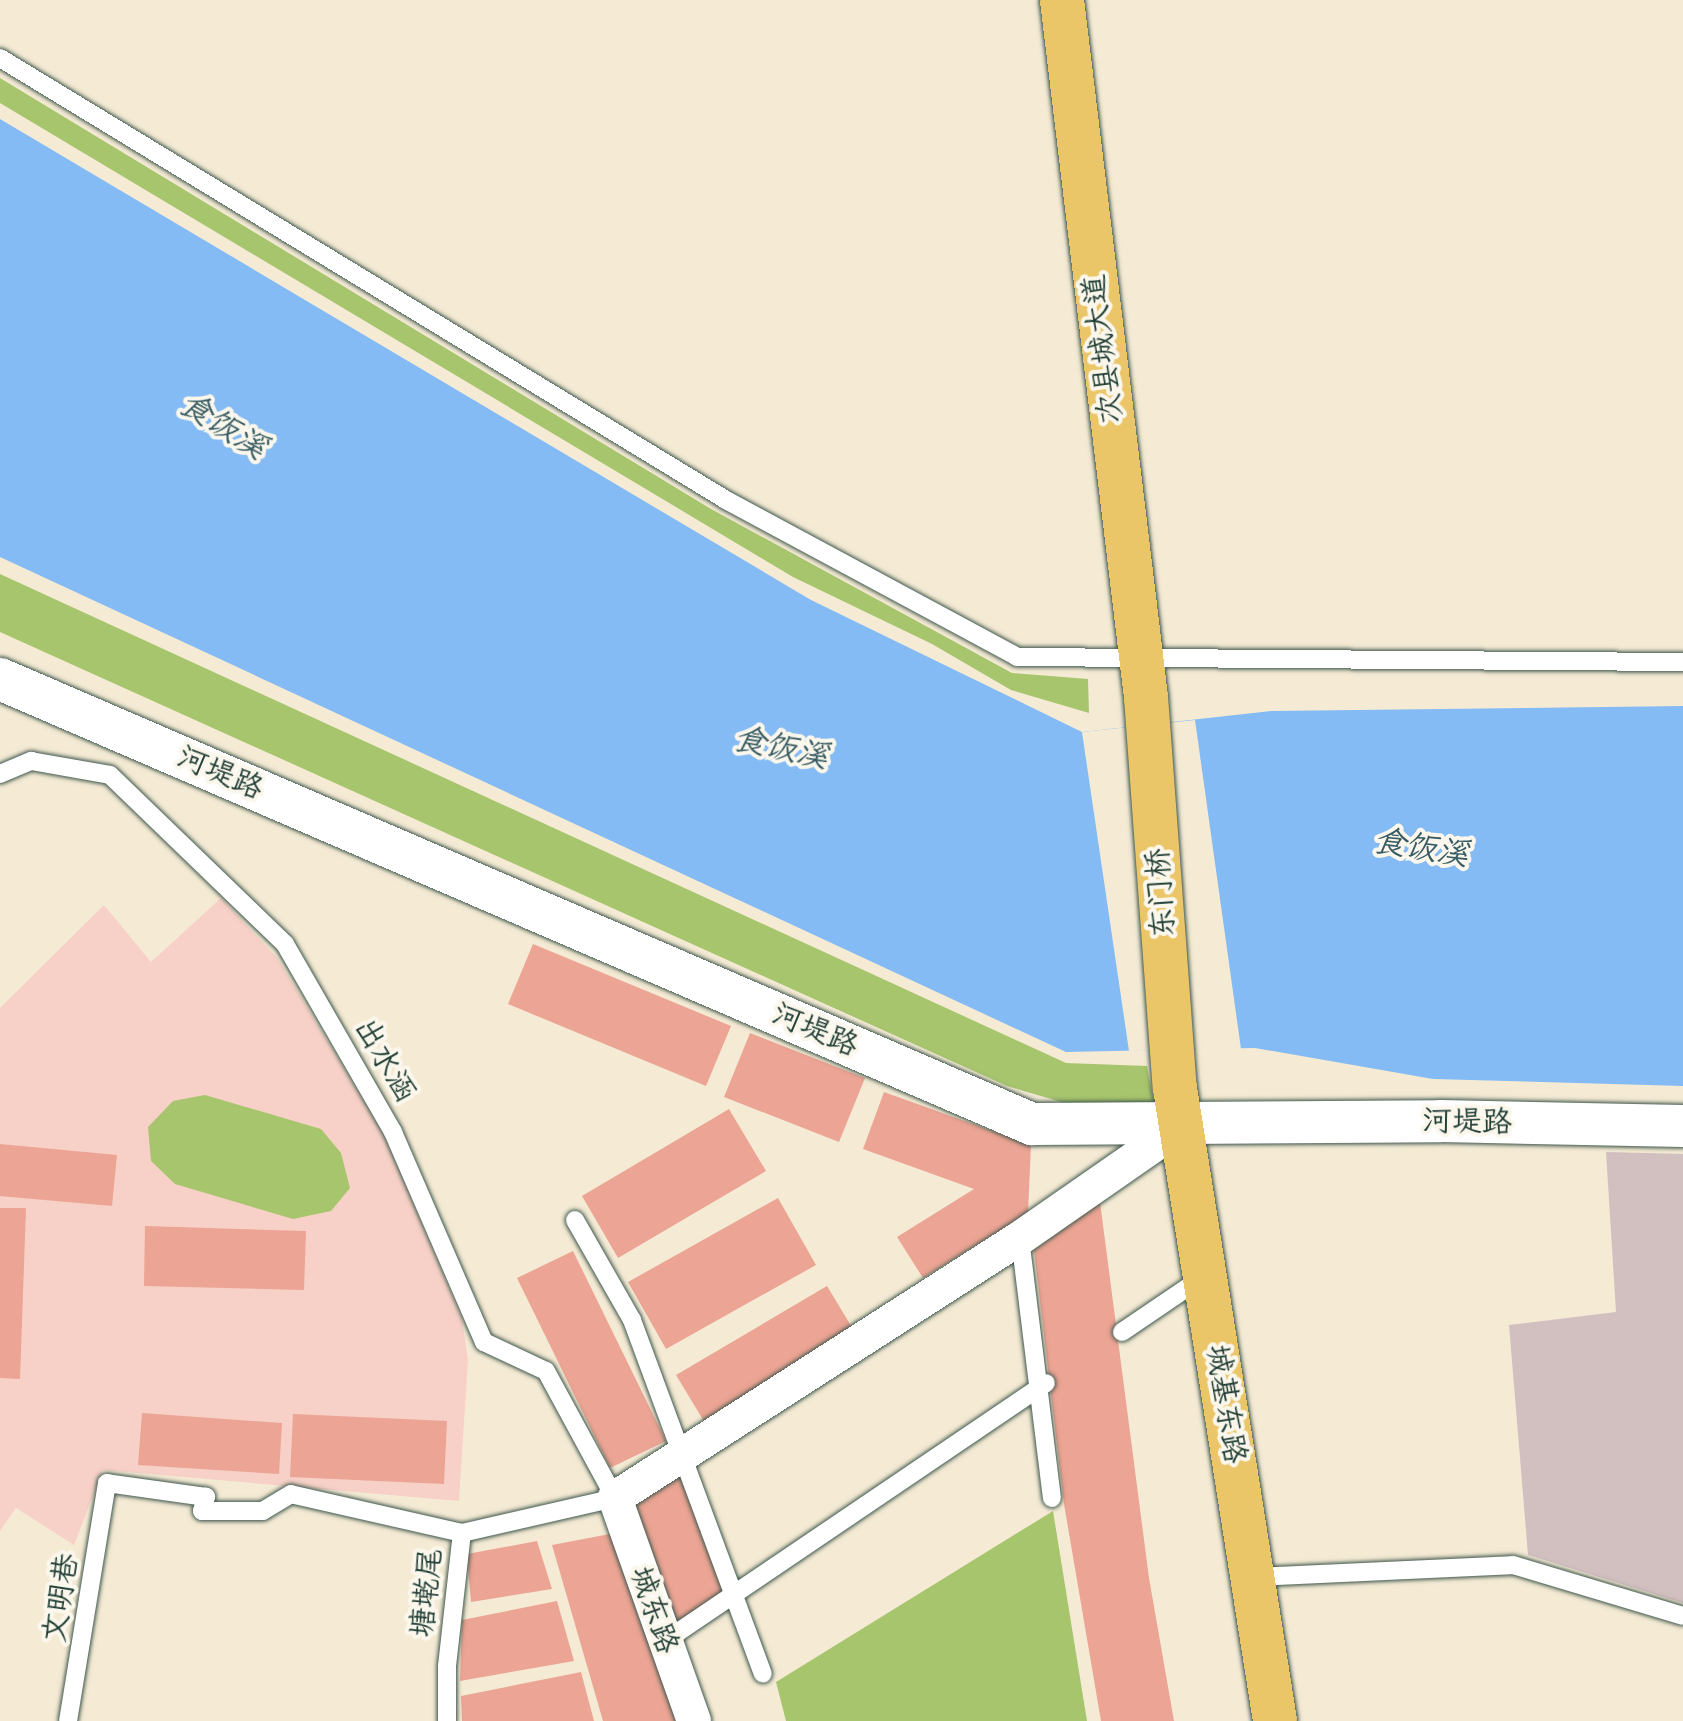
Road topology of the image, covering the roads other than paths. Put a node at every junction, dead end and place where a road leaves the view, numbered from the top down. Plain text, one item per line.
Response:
1 (1062, 0) edge
2 (0, 58) edge
3 (1683, 662) edge
4 (1144, 678) junction
5 (0, 679) edge
6 (0, 774) edge
7 (1178, 1107) junction
8 (1683, 1126) edge
9 (575, 1220) dead end
10 (1020, 1238) junction
11 (1205, 1275) junction
12 (1122, 1332) dead end
13 (1042, 1386) junction
14 (684, 1454) junction
15 (615, 1498) junction
16 (1052, 1498) dead end
17 (462, 1533) junction
18 (1253, 1577) junction
19 (735, 1593) junction
20 (1683, 1616) edge
21 (665, 1641) junction
22 (763, 1674) dead end
23 (68, 1721) edge
24 (447, 1721) edge
25 (694, 1721) edge
26 (1275, 1721) edge

1 - 4 highway, 次县城大道
2 - 4 lane
3 - 4 lane
4 - 7 highway, 东门桥
5 - 7 street, 河堤路
6 - 15 lane, 出水涵
7 - 8 street, 河堤路
7 - 10 street
7 - 11 highway, 城基东路
9 - 14 lane
10 - 13 lane
10 - 14 street
11 - 12 lane
11 - 18 highway, 城基东路
13 - 16 lane
13 - 19 lane
14 - 15 street
14 - 19 lane
15 - 17 lane, 塘墘尾
15 - 21 street, 城东路
17 - 23 lane, 文明巷
17 - 24 lane, 塘墘尾
18 - 20 lane
18 - 26 highway, 城基东路
19 - 21 lane
19 - 22 lane
21 - 25 street, 城东路

